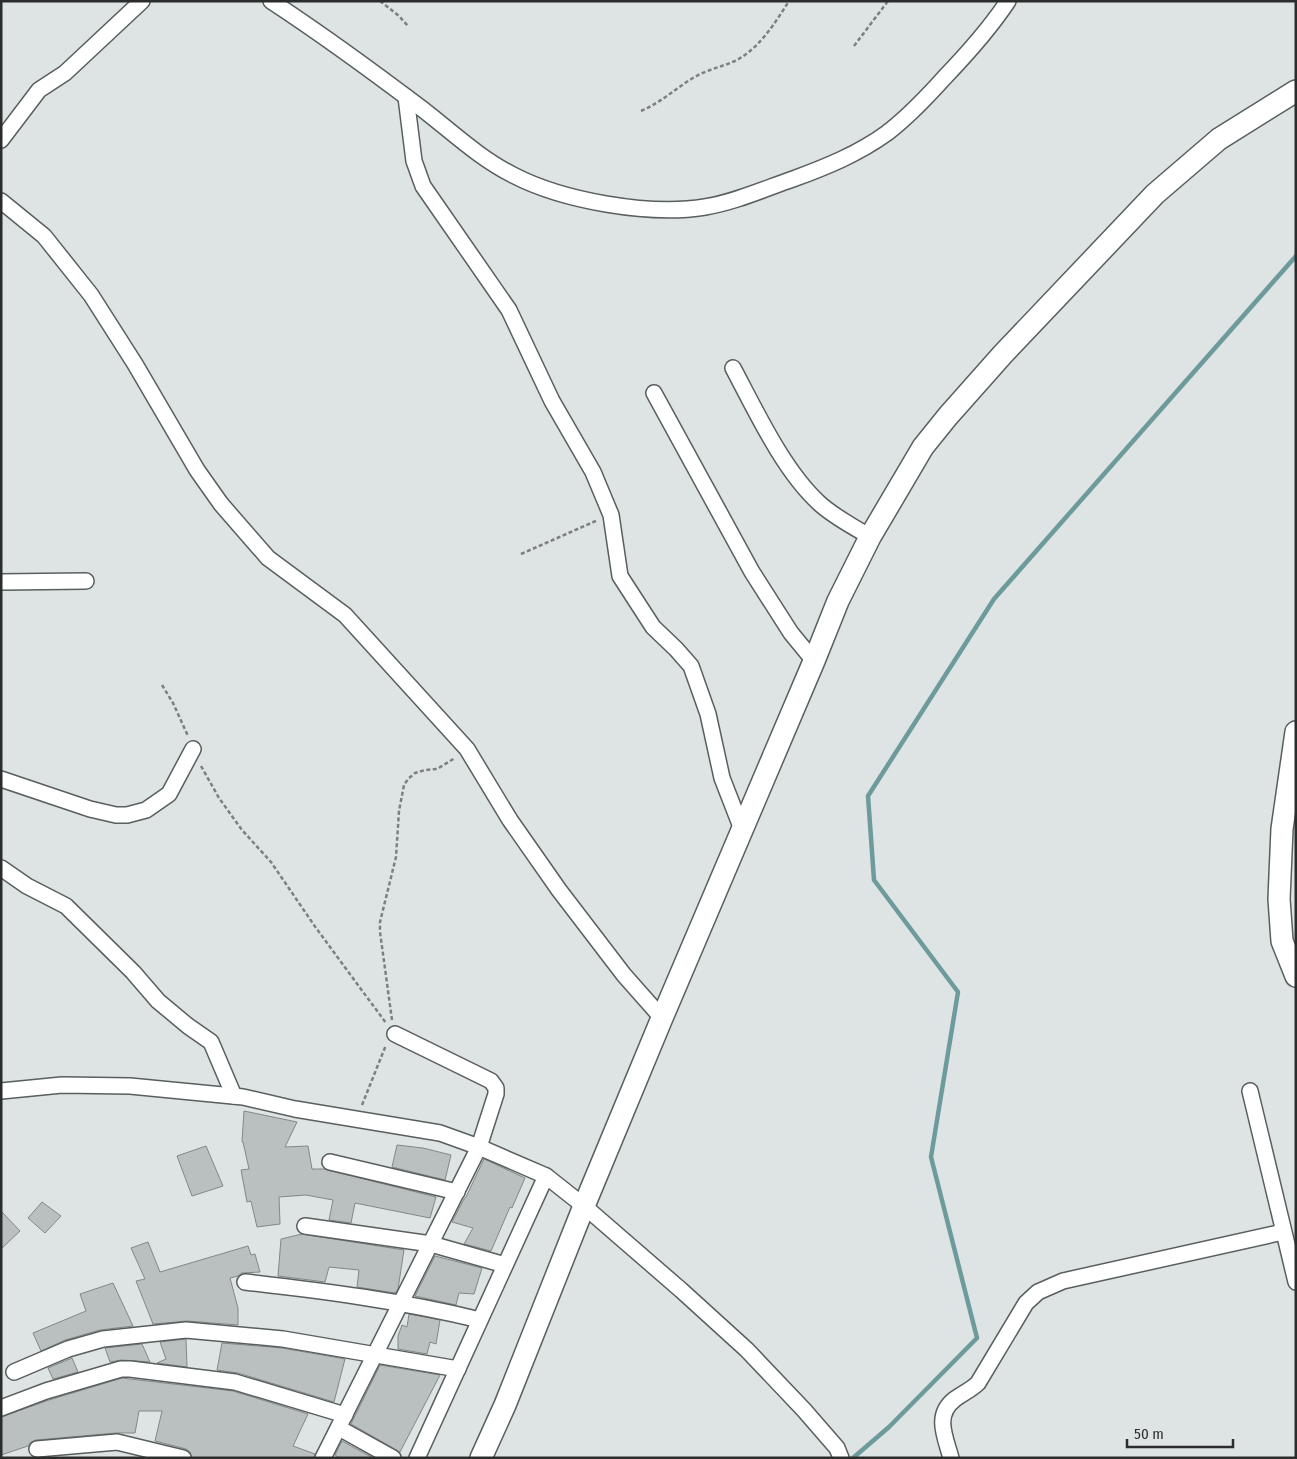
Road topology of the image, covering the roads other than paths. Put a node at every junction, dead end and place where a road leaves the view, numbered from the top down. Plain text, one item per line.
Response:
1 (142, 1) edge
2 (271, 1) edge
3 (1008, 1) edge
4 (1296, 91) edge
5 (406, 97) junction
6 (1, 140) edge
7 (1, 201) edge
8 (733, 368) dead end
9 (654, 393) dead end
10 (870, 537) junction
11 (86, 581) dead end
12 (1, 582) edge
13 (814, 661) junction
14 (1296, 732) edge
15 (194, 749) road end
16 (1, 779) edge
17 (1291, 801) edge
18 (743, 832) junction
19 (1, 868) edge
20 (1296, 976) edge
21 (662, 1018) junction
22 (395, 1034) road end
23 (1, 1091) edge
24 (1250, 1091) dead end
25 (234, 1096) junction
26 (479, 1147) junction
27 (330, 1162) dead end
28 (546, 1176) junction
29 (457, 1192) junction
30 (584, 1206) junction
31 (305, 1226) dead end
32 (1283, 1232) junction
33 (431, 1244) junction
34 (505, 1265) junction
35 (245, 1282) dead end
36 (1296, 1282) edge
37 (402, 1304) junction
38 (480, 1320) junction
39 (375, 1355) junction
40 (458, 1369) junction
41 (14, 1372) dead end
42 (1, 1408) edge
43 (342, 1422) junction
44 (37, 1449) dead end
45 (839, 1453) edge
46 (183, 1458) edge
47 (323, 1458) edge
48 (393, 1458) edge
49 (417, 1458) edge
50 (481, 1458) edge
51 (951, 1458) edge

1 - 6 street
2 - 5 street
3 - 5 street
4 - 10 street
5 - 18 street
7 - 21 street
8 - 10 street
9 - 13 street
10 - 13 street
11 - 12 street
13 - 18 street
14 - 17 street
15 - 16 street
17 - 20 street
18 - 21 street
19 - 25 street
21 - 30 street
22 - 26 street
23 - 25 street
24 - 32 street
25 - 26 street
26 - 28 street
26 - 29 street
27 - 29 street
28 - 30 street
28 - 34 street
29 - 33 street
30 - 45 street
30 - 50 street
31 - 33 street
32 - 36 street
32 - 51 street
33 - 34 street
33 - 37 street
34 - 38 street
35 - 37 street
37 - 38 street
37 - 39 street
38 - 40 street
39 - 40 street
39 - 41 street
39 - 43 street
40 - 49 street
42 - 43 street
43 - 47 street
43 - 48 street
44 - 46 street

